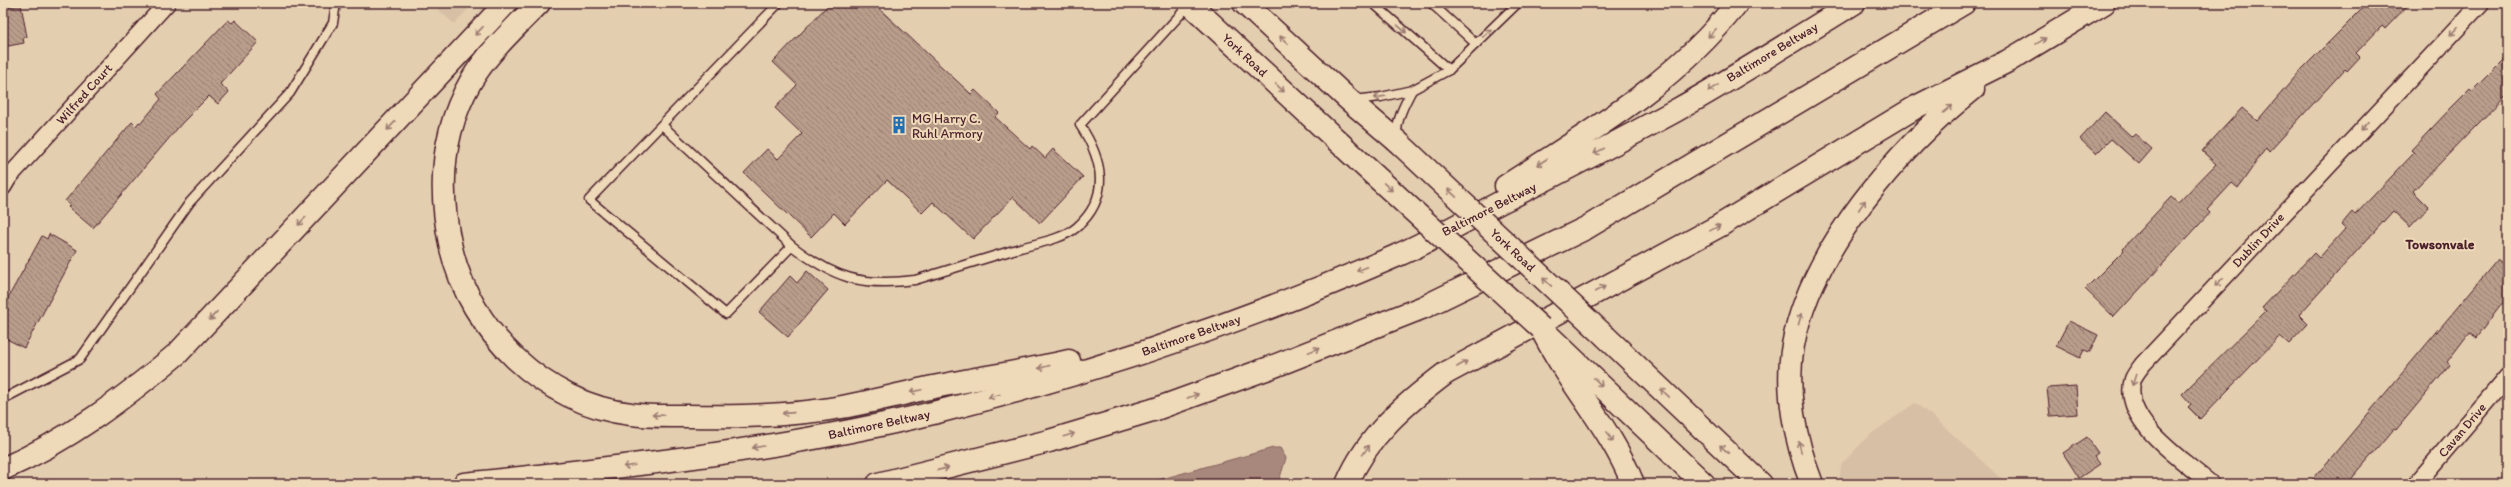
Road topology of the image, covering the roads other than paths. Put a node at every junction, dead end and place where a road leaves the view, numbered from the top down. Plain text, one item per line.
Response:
1 (167, 3) edge
2 (336, 3) edge
3 (506, 3) edge
4 (539, 3) edge
5 (779, 3) edge
6 (1190, 3) edge
7 (1244, 3) edge
8 (1373, 3) edge
9 (1431, 3) edge
10 (1518, 3) edge
11 (1737, 3) edge
12 (1854, 3) edge
13 (1964, 3) edge
14 (2104, 3) edge
15 (2481, 3) edge
16 (1476, 44) junction
17 (2008, 61) junction
18 (1449, 70) junction
19 (1412, 90) junction
20 (1349, 100) junction
21 (662, 125) junction
22 (1398, 142) junction
23 (5, 179) edge
24 (792, 246) junction
25 (1398, 255) junction
26 (1244, 316) junction
27 (1563, 357) junction
28 (2508, 376) edge
29 (3, 399) edge
30 (3, 469) edge
31 (1755, 481) edge
32 (464, 484) edge
33 (878, 484) edge
34 (1347, 484) edge
35 (1633, 484) edge
36 (1704, 484) edge
37 (1812, 484) edge
38 (2211, 484) edge
39 (2416, 484) edge

1 - 23 street, Wilfred Court
2 - 29 lane
3 -> 30 main road
26 -> 4 main road
5 - 21 lane
6 - 24 lane
6 -> 27 main road, York Road, bridge
20 -> 7 main road, York Road
8 -> 18 lane
9 - 16 lane
16 -> 10 lane
11 -> 25 main road
12 -> 25 main road, Baltimore Beltway
33 -> 13 main road
17 -> 14 main road
15 -> 38 street, Dublin Drive
16 - 18 lane
34 -> 17 main road
37 -> 17 main road
18 - 19 lane
19 -> 20 lane
19 - 22 lane
20 - 22 main road, York Road
21 - 24 lane
21 - 24 lane
31 -> 22 main road, York Road, bridge
25 -> 26 main road, Baltimore Beltway
26 -> 32 main road, Baltimore Beltway
27 -> 35 main road
27 -> 36 main road
28 - 39 street, Cavan Drive

